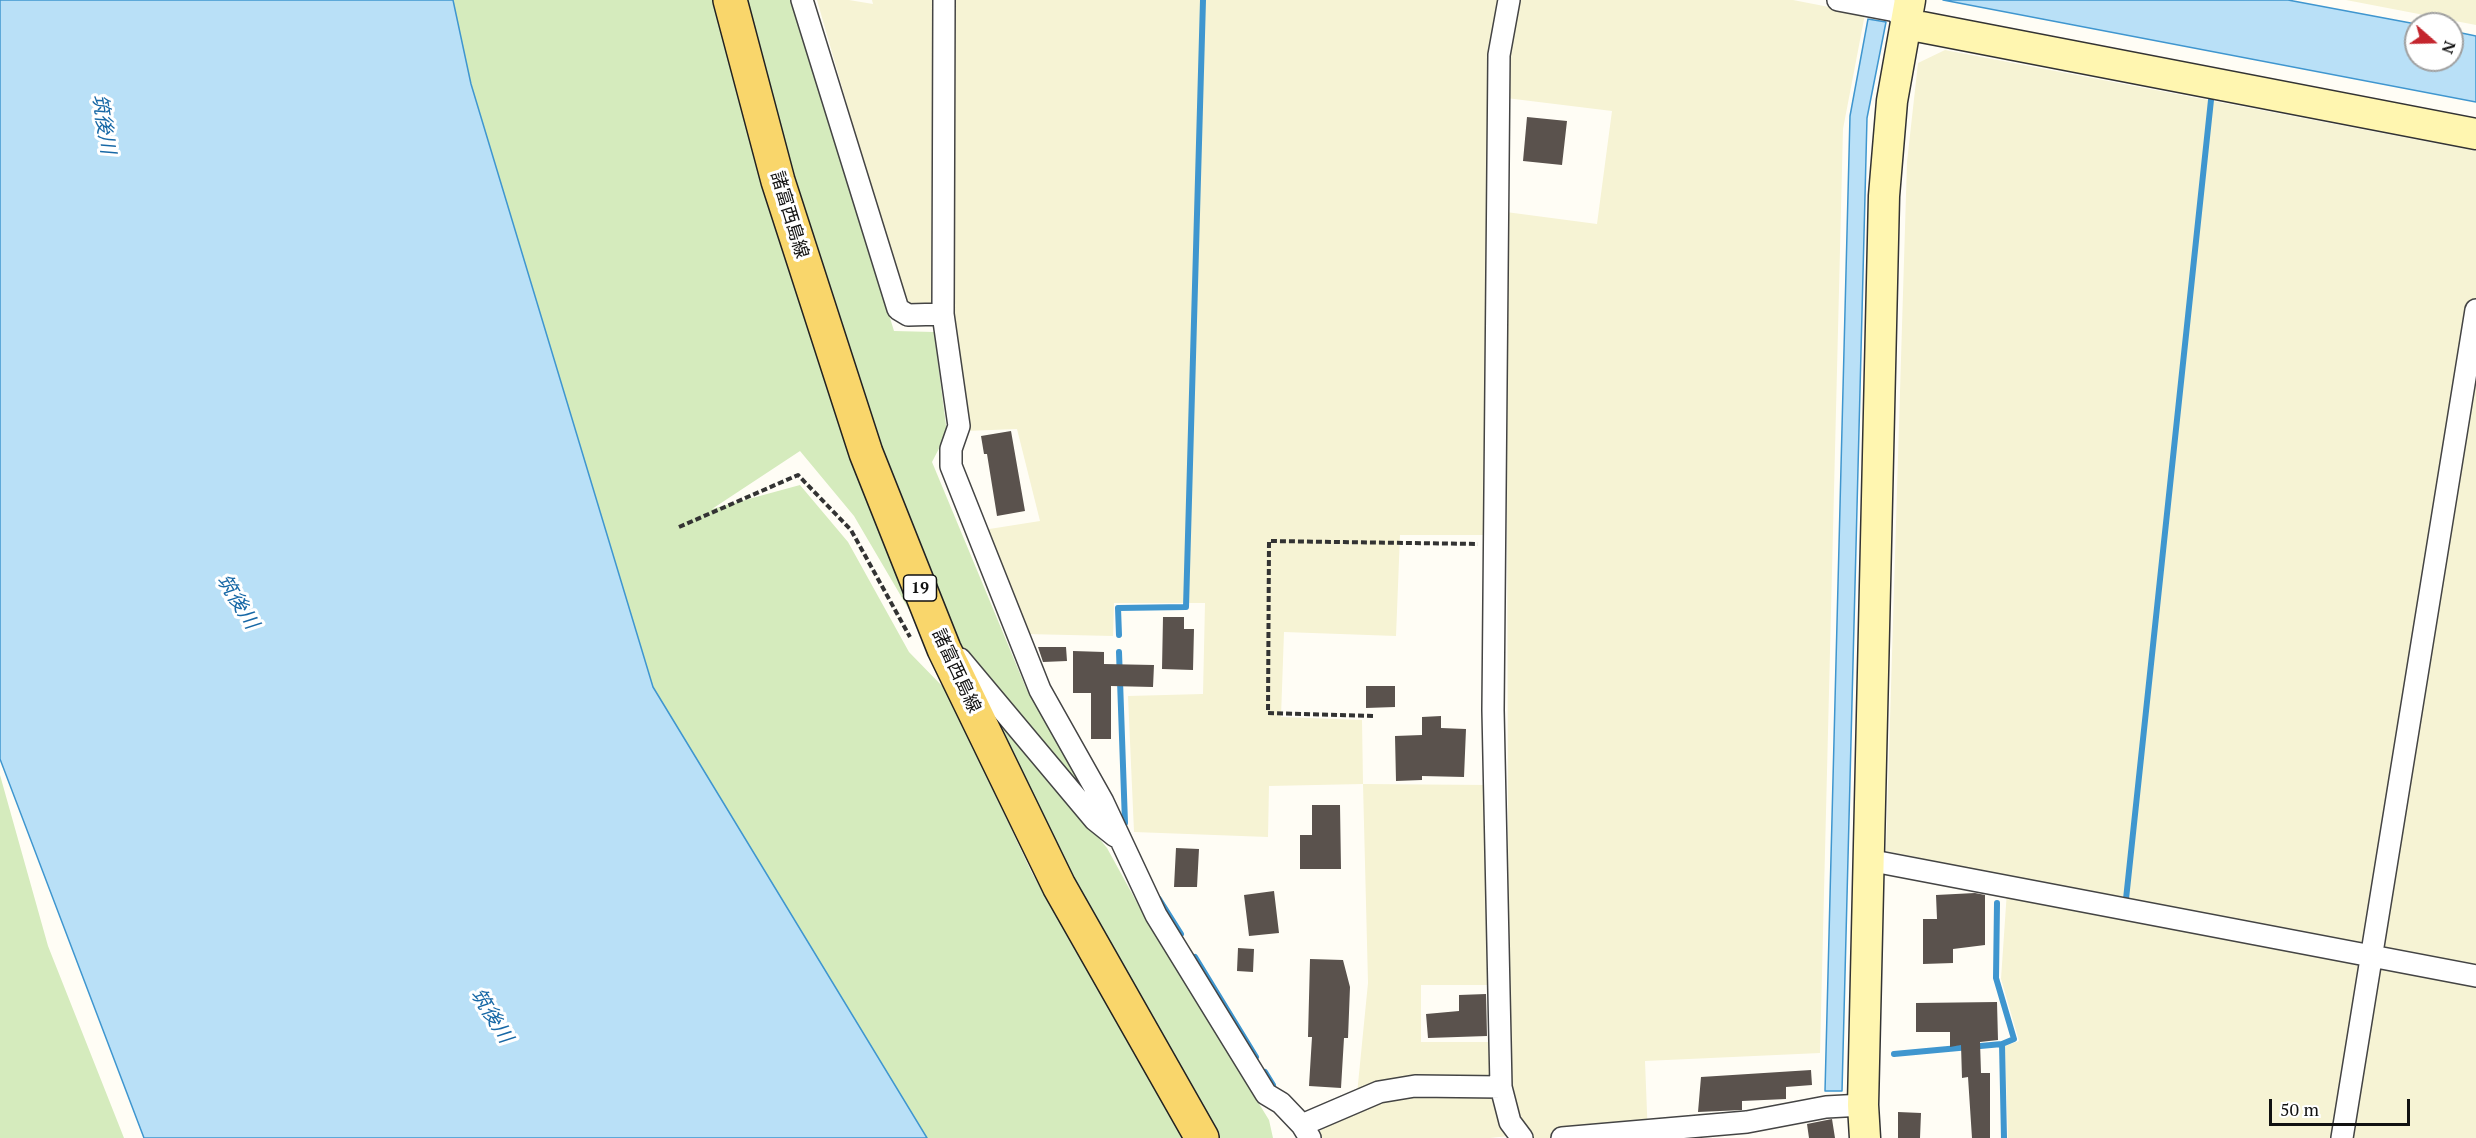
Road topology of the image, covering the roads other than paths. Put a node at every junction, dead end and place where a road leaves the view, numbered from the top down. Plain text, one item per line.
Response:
1 (730, 0) edge
2 (802, 0) edge
3 (944, 0) edge
4 (1509, 0) edge
5 (1838, 0) edge
6 (1908, 12) edge
7 (2476, 134) edge
8 (2476, 310) edge
9 (943, 314) junction
10 (944, 649) junction
11 (1118, 838) junction
12 (1868, 860) junction
13 (2372, 956) junction
14 (2476, 976) edge
15 (1501, 1087) junction
16 (1863, 1105) junction
17 (1747, 1130) edge
18 (1306, 1132) edge
19 (1202, 1138) edge
20 (1522, 1138) edge
21 (1562, 1138) edge
22 (1865, 1138) edge
23 (2342, 1138) edge

1 - 10 main road, 諸富西島線 / 19
2 - 9 street
3 - 9 street
4 - 15 street
5 - 6 street
6 - 7 street
6 - 12 street
8 - 13 street
9 - 11 street
10 - 11 street
10 - 19 main road, 諸富西島線 / 19
11 - 18 street
12 - 13 street
12 - 16 street
13 - 14 street
13 - 23 street
15 - 18 street
15 - 20 street
16 - 17 street
16 - 22 street
17 - 21 street

